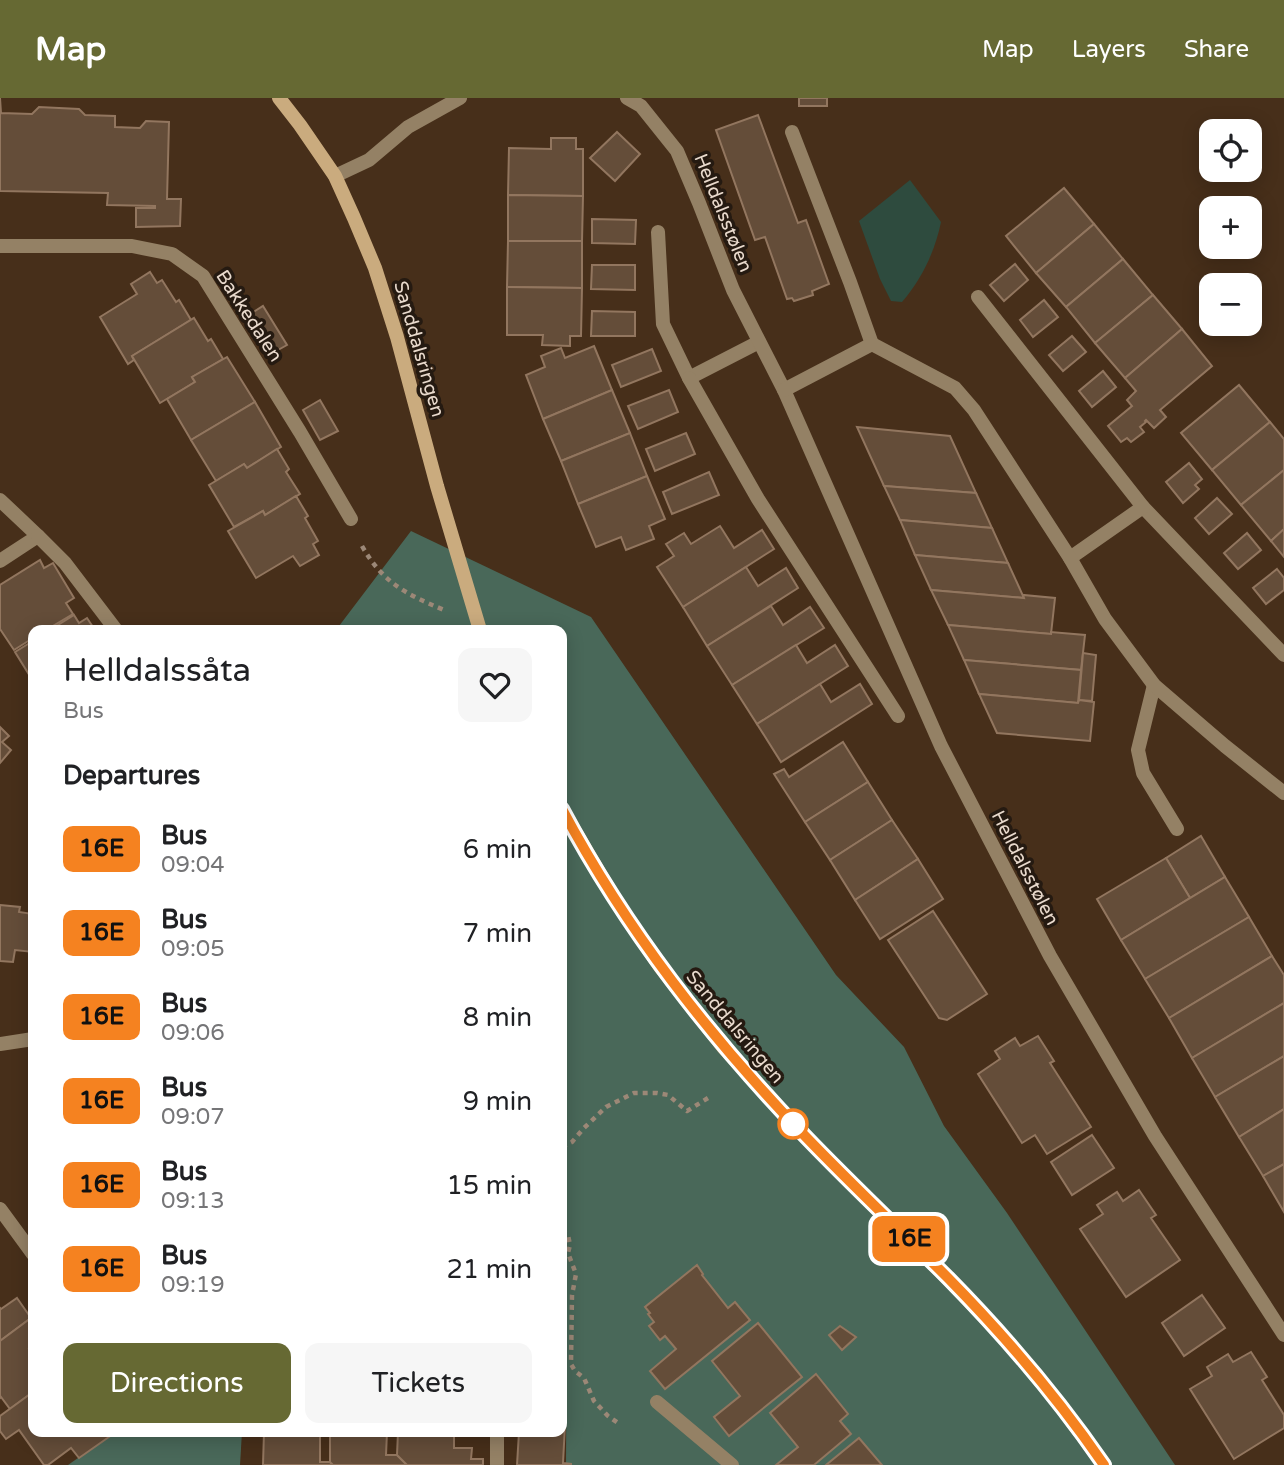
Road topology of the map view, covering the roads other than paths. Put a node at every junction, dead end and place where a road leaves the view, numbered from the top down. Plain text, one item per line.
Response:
1 (279, 98) edge
2 (460, 98) edge
3 (627, 98) edge
4 (643, 102) edge
5 (792, 132) dead end
6 (335, 176) junction
7 (658, 232) dead end
8 (0, 246) edge
9 (978, 297) dead end
10 (759, 342) junction
11 (872, 344) junction
12 (689, 378) junction
13 (784, 390) junction
14 (0, 500) edge
15 (1143, 507) junction
16 (351, 519) road end
17 (38, 536) junction
18 (1070, 558) junction
19 (0, 561) edge
20 (112, 625) edge
21 (479, 625) edge
22 (1284, 655) edge
23 (1154, 685) junction
24 (898, 716) dead end
25 (1284, 793) edge
26 (567, 818) edge
27 (1177, 829) dead end
28 (28, 1040) edge
29 (0, 1044) edge
30 (0, 1209) edge
31 (28, 1247) edge
32 (1284, 1335) edge
33 (657, 1402) dead end
34 (497, 1437) edge
35 (497, 1465) edge
36 (732, 1465) edge
37 (1104, 1465) edge

1 - 6 main road, Sanddalsringen
2 - 6 street
3 - 4 street, Helldalsstølen
4 - 10 street, Helldalsstølen
5 - 11 street
6 - 21 main road, Sanddalsringen
7 - 12 street
8 - 16 street, Bakkedalen
9 - 15 street
10 - 12 street
10 - 13 street, Helldalsstølen
11 - 13 street
11 - 18 street
12 - 24 street
13 - 32 street, Helldalsstølen
14 - 17 street
15 - 18 street
15 - 22 street
17 - 19 street
17 - 20 street
18 - 23 street
23 - 25 street
23 - 27 street
26 - 37 main road, Sanddalsringen
28 - 29 street
30 - 31 street
33 - 36 street
34 - 35 street

